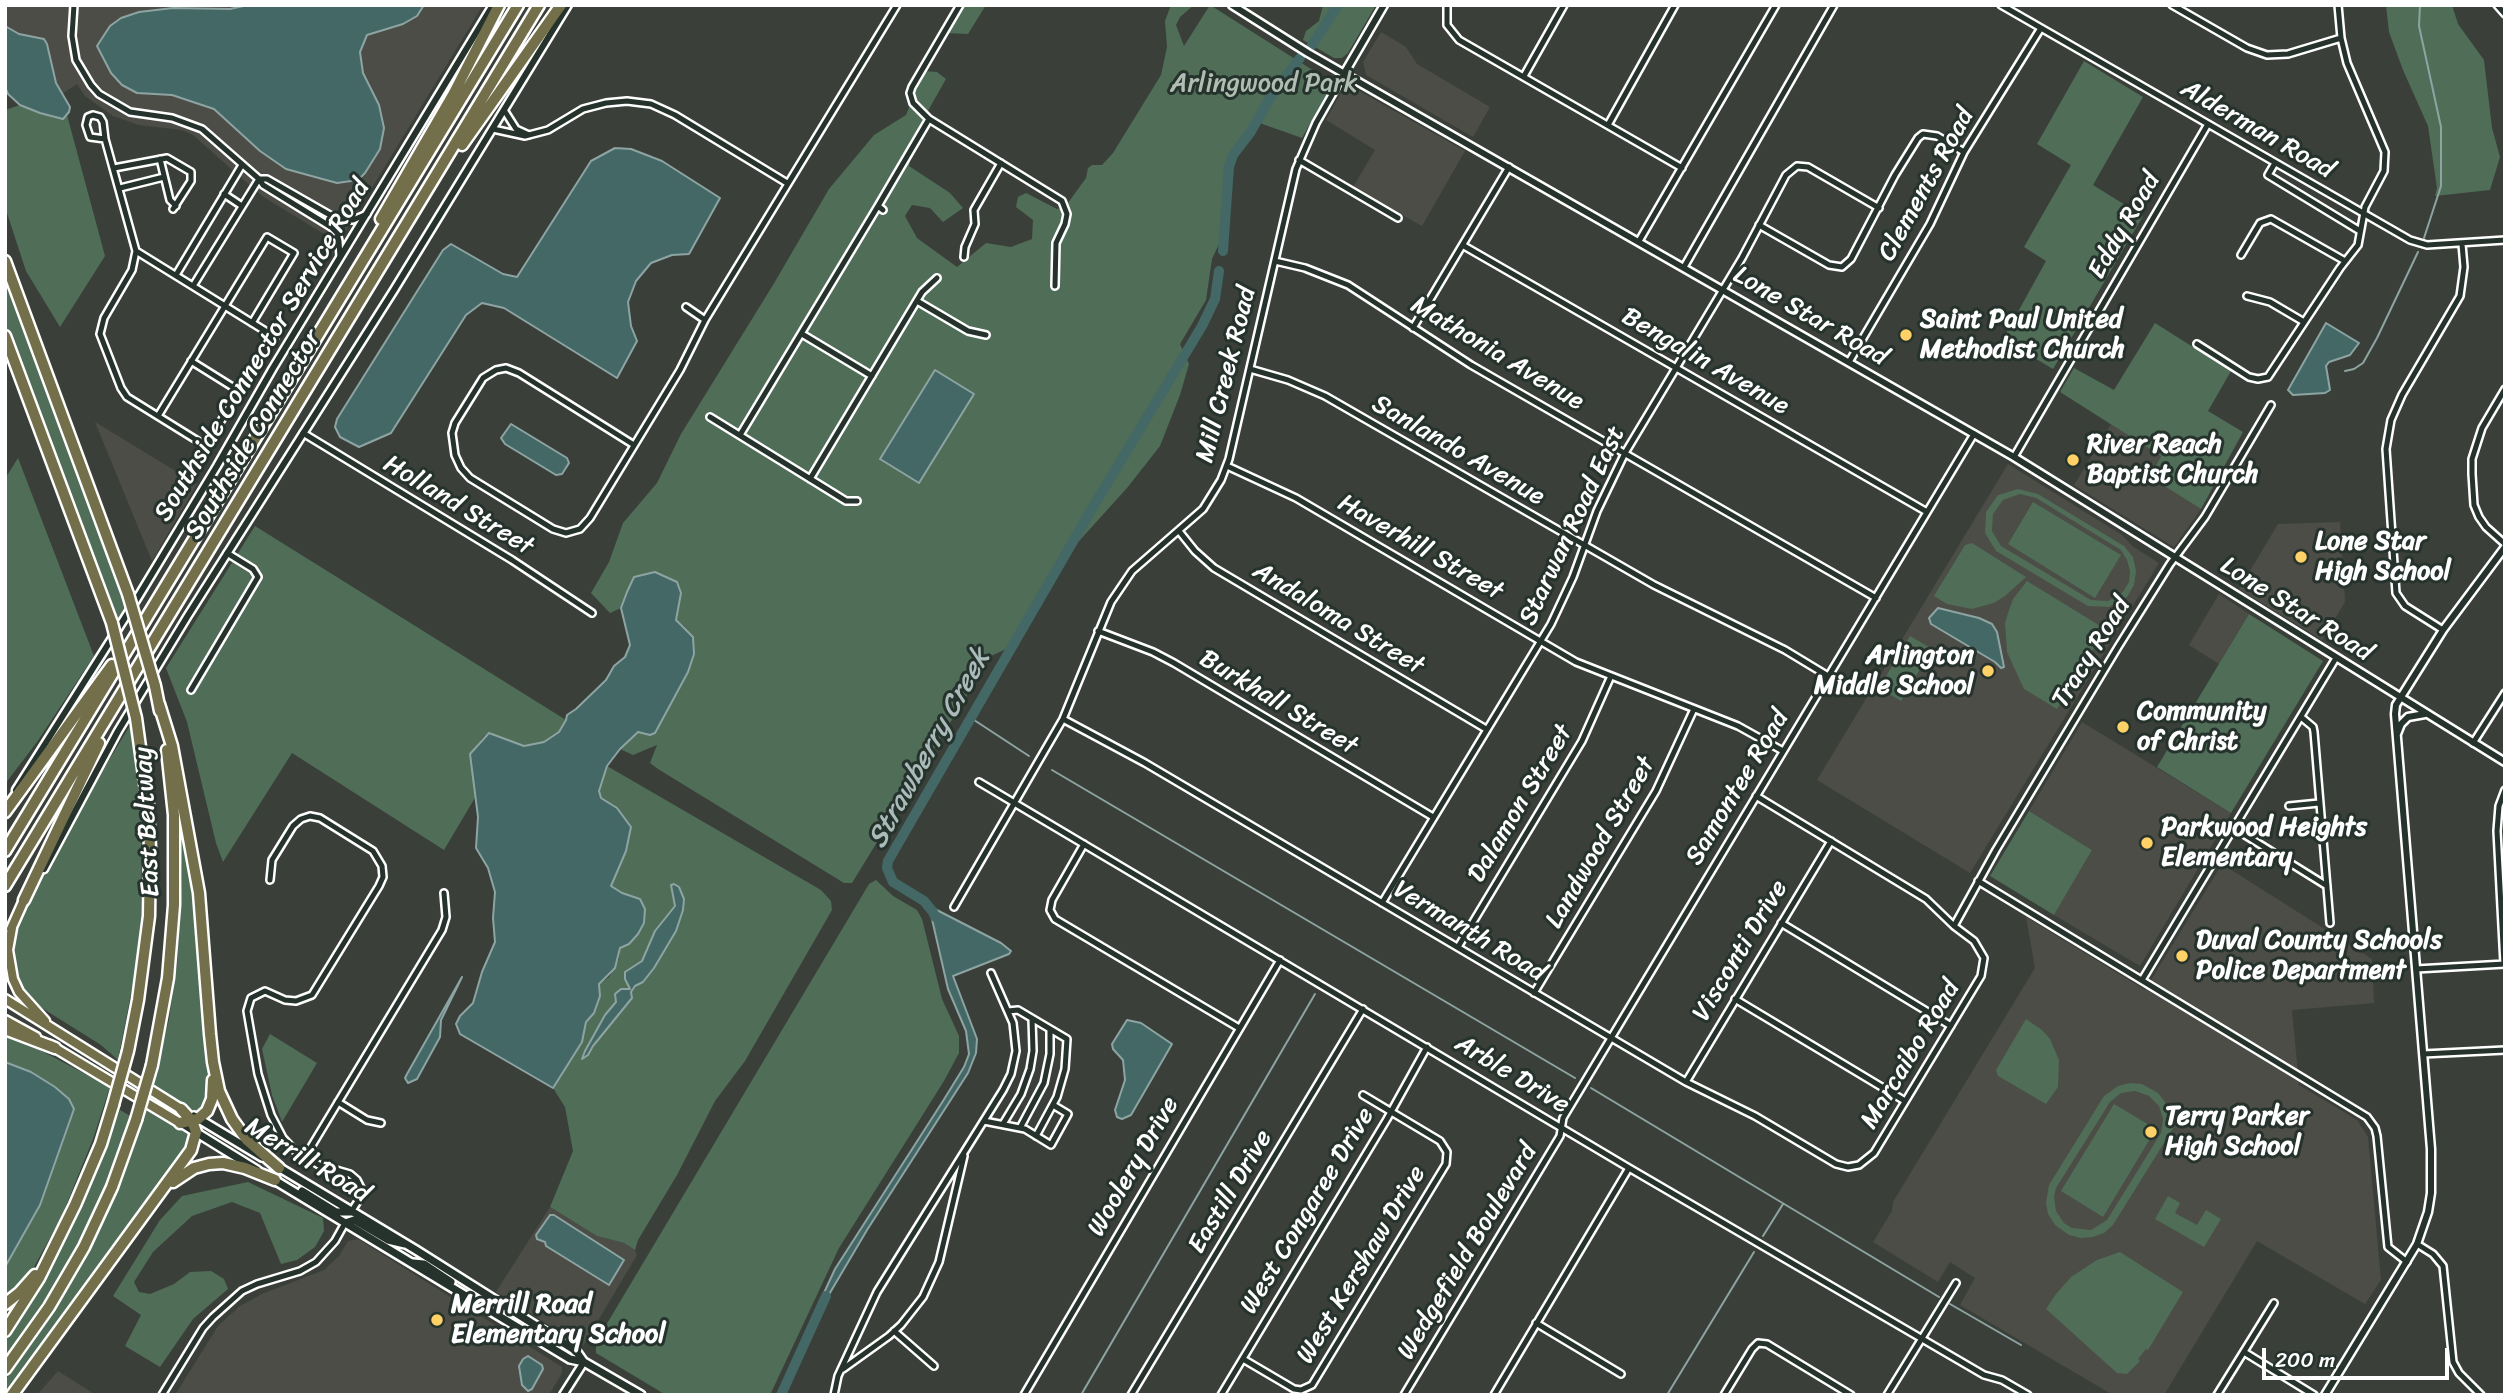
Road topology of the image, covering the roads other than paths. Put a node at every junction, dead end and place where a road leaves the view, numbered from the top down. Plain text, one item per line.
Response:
1 (74, 5) edge
2 (493, 5) edge
3 (499, 5) edge
4 (518, 5) edge
5 (539, 5) edge
6 (561, 5) edge
7 (568, 5) edge
8 (897, 5) edge
9 (960, 5) edge
10 (1232, 5) edge
11 (1384, 5) edge
12 (1447, 5) edge
13 (1564, 5) edge
14 (1675, 5) edge
15 (1776, 5) edge
16 (1834, 5) edge
17 (2001, 5) edge
18 (2172, 5) edge
19 (2192, 5) edge
20 (2338, 5) edge
21 (2497, 5) edge
22 (2187, 14) junction
23 (2505, 14) edge
24 (2041, 28) junction
25 (2341, 38) junction
26 (1345, 72) junction
27 (1524, 76) junction
28 (505, 110) junction
29 (929, 119) junction
30 (2207, 124) junction
31 (1608, 125) junction
32 (493, 129) junction
33 (528, 135) junction
34 (106, 139) junction
35 (1964, 152) junction
36 (160, 159) junction
37 (1299, 160) junction
38 (1001, 163) junction
39 (2275, 163) junction
40 (242, 165) junction
41 (443, 166) junction
42 (1509, 167) junction
43 (114, 168) junction
44 (1682, 168) junction
45 (164, 177) junction
46 (259, 179) junction
47 (788, 183) junction
48 (120, 188) junction
49 (224, 194) junction
50 (242, 206) junction
51 (1879, 208) junction
52 (367, 213) junction
53 (2364, 214) junction
54 (1398, 218) dead end
55 (1759, 225) junction
56 (2361, 228) junction
57 (2505, 240) edge
58 (1639, 241) junction
59 (2462, 244) junction
60 (1464, 246) junction
61 (136, 251) junction
62 (2241, 255) dead end
63 (964, 257) dead end
64 (340, 258) junction
65 (5, 261) edge
66 (1275, 261) junction
67 (2345, 261) junction
68 (1684, 267) junction
69 (176, 275) junction
70 (937, 278) dead end
71 (193, 286) junction
72 (1055, 286) dead end
73 (1723, 289) junction
74 (2247, 296) dead end
75 (917, 300) junction
76 (225, 305) junction
77 (686, 307) dead end
78 (705, 320) junction
79 (2304, 322) junction
80 (252, 323) junction
81 (1413, 328) junction
82 (802, 334) junction
83 (986, 335) dead end
84 (5, 336) edge
85 (275, 337) dead end
86 (2197, 344) dead end
87 (191, 361) junction
88 (1849, 362) junction
89 (298, 367) junction
90 (1675, 367) junction
91 (1250, 369) junction
92 (872, 376) junction
93 (2505, 388) edge
94 (2271, 405) dead end
95 (158, 416) junction
96 (710, 417) dead end
97 (303, 433) junction
98 (1974, 434) junction
99 (740, 435) junction
100 (634, 444) junction
101 (1625, 453) junction
102 (2014, 457) junction
103 (1227, 466) junction
104 (810, 479) junction
105 (857, 500) dead end
106 (1927, 512) junction
107 (1179, 531) junction
108 (1584, 545) junction
109 (2505, 545) edge
110 (227, 553) junction
111 (2175, 557) junction
112 (1876, 598) junction
113 (149, 613) junction
114 (592, 613) dead end
115 (2442, 630) junction
116 (1098, 631) junction
117 (1539, 641) junction
118 (2336, 658) junction
119 (1611, 676) junction
120 (1828, 676) junction
121 (191, 690) dead end
122 (2505, 692) edge
123 (2400, 697) junction
124 (159, 704) junction
125 (1694, 709) junction
126 (2427, 714) junction
127 (2301, 718) junction
128 (1063, 719) junction
129 (106, 721) junction
130 (1486, 729) junction
131 (2396, 736) junction
132 (2473, 743) junction
133 (1783, 751) junction
134 (2505, 762) edge
135 (979, 782) dead end
136 (2505, 790) edge
137 (1756, 796) junction
138 (1016, 803) junction
139 (2319, 803) junction
140 (5, 805) edge
141 (2289, 806) dead end
142 (5, 812) edge
143 (1433, 817) junction
144 (2245, 835) dead end
145 (1831, 841) junction
146 (1084, 844) junction
147 (5, 851) edge
148 (270, 880) dead end
149 (1978, 881) junction
150 (5, 886) edge
151 (2327, 886) junction
152 (444, 893) dead end
153 (24, 901) junction
154 (1382, 902) junction
155 (954, 906) dead end
156 (1781, 923) junction
157 (2330, 923) dead end
158 (1954, 926) junction
159 (12, 928) junction
160 (5, 937) edge
161 (1458, 947) junction
162 (1280, 960) junction
163 (2504, 964) edge
164 (2416, 969) junction
165 (991, 973) dead end
166 (2142, 980) junction
167 (1534, 993) junction
168 (5, 999) edge
169 (1735, 999) junction
170 (1363, 1009) junction
171 (1008, 1011) junction
172 (1032, 1019) junction
173 (5, 1020) edge
174 (1951, 1026) junction
175 (51, 1028) junction
176 (1239, 1028) junction
177 (5, 1029) edge
178 (1050, 1029) junction
179 (1611, 1038) junction
180 (1427, 1047) junction
181 (55, 1048) junction
182 (2505, 1050) edge
183 (2423, 1054) junction
184 (213, 1062) junction
185 (1686, 1082) junction
186 (1363, 1095) dead end
187 (1905, 1101) junction
188 (338, 1102) junction
189 (1053, 1105) junction
190 (181, 1109) joint
191 (1390, 1111) junction
192 (195, 1120) junction
193 (984, 1121) junction
194 (180, 1123) junction
195 (381, 1123) dead end
196 (1003, 1124) junction
197 (1020, 1128) junction
198 (1562, 1128) junction
199 (196, 1132) junction
200 (1036, 1136) junction
201 (966, 1149) junction
202 (305, 1157) junction
203 (1859, 1165) joint
204 (279, 1168) junction
205 (1629, 1168) junction
206 (279, 1182) junction
207 (167, 1186) junction
208 (351, 1212) junction
209 (345, 1223) junction
210 (405, 1244) junction
211 (2417, 1244) junction
212 (53, 1248) junction
213 (2407, 1262) junction
214 (412, 1263) junction
215 (1956, 1283) dead end
216 (486, 1294) junction
217 (2274, 1303) dead end
218 (5, 1304) edge
219 (1536, 1323) junction
220 (5, 1331) edge
221 (894, 1331) junction
222 (1921, 1338) junction
223 (2244, 1352) junction
224 (1243, 1359) junction
225 (584, 1362) junction
226 (934, 1366) dead end
227 (5, 1369) edge
228 (840, 1373) junction
229 (1621, 1374) dead end
230 (12, 1395) edge
231 (162, 1395) edge
232 (563, 1395) edge
233 (641, 1395) edge
234 (834, 1395) edge
235 (1024, 1395) edge
236 (1131, 1395) edge
237 (1221, 1395) edge
238 (1404, 1395) edge
239 (1494, 1395) edge
240 (1724, 1395) edge
241 (1851, 1395) edge
242 (1886, 1395) edge
243 (2028, 1395) edge
244 (2217, 1395) edge
245 (2315, 1395) edge
246 (2325, 1395) edge
247 (2481, 1395) edge

1 - 40 street
2 - 52 street, Southside Connector Service Road
3 - 89 highway
4 - 89 highway, Southside Connector
5 - 41 highway, Southside Connector
6 - 41 highway
7 - 28 street, Southside Connector
8 - 47 street
9 - 29 street
10 - 26 street, Lone Star Road
11 - 26 street, Mill Creek Road
12 - 27 street
13 - 27 street
14 - 31 street
15 - 44 street
16 - 68 street
17 - 24 street, Alderman Road
18 - 22 street
19 - 22 street
20 - 25 street
21 - 23 street
22 - 25 street
24 - 30 street, Alderman Road
24 - 35 street, Clements Road
25 - 53 street
26 - 37 street, Mill Creek Road
26 - 42 street, Lone Star Road
27 - 31 street
28 - 32 street, Southside Connector
28 - 33 street
29 - 38 street
29 - 82 street
30 - 39 street, Alderman Road
30 - 102 street, Eddy Road
31 - 44 street
32 - 33 street
32 - 97 street, Southside Connector
33 - 47 street
34 - 34 street
34 - 43 street
35 - 51 street
35 - 88 street, Clements Road
36 - 43 street
36 - 45 street
36 - 45 street
37 - 54 street
37 - 66 street, Mill Creek Road
38 - 63 street
38 - 72 street
39 - 53 street, Alderman Road
39 - 56 street
40 - 46 street
40 - 49 street
41 - 129 highway, Southside Connector
42 - 58 street, Lone Star Road
42 - 60 street
43 - 48 street
44 - 58 street
45 - 48 street
46 - 50 street
46 - 52 street
46 - 64 street
47 - 78 street
48 - 61 street
49 - 50 street
49 - 69 street
50 - 71 street
51 - 55 street
51 - 55 street, Starwan Road East
52 - 64 street, Southside Connector Service Road
53 - 56 street
53 - 59 street, Alderman Road
55 - 73 street, Starwan Road East
56 - 67 street
57 - 59 street, Alderman Road
58 - 68 street, Lone Star Road
59 - 115 street
60 - 81 street
60 - 90 street, Bengalin Avenue
61 - 69 street
61 - 95 street
62 - 67 street
64 - 140 street, Southside Connector Service Road
65 - 124 highway, East Beltway, bridge
66 - 81 street, Mathonia Avenue
66 - 91 street, Mill Creek Road
67 - 79 street
68 - 73 street, Lone Star Road
69 - 71 street
70 - 75 street
71 - 76 street
73 - 88 street, Lone Star Road
73 - 90 street, Starwan Road East
74 - 79 street
75 - 83 street
75 - 92 street
76 - 80 street
76 - 80 street
76 - 87 street
77 - 78 street
78 - 100 street
79 - 86 street
80 - 85 street
81 - 101 street, Mathonia Avenue
82 - 92 street
82 - 99 street
84 - 212 highway, East Beltway, bridge
87 - 95 street
87 - 95 street
88 - 98 street, Lone Star Road
89 - 113 highway, Southside Connector
90 - 101 street, Starwan Road East
90 - 106 street, Bengalin Avenue
91 - 103 street, Mill Creek Road
91 - 108 street, Sanlando Avenue
92 - 104 street
93 - 109 street
94 - 111 street, Tracy Road
96 - 99 street
97 - 110 street, Southside Connector
97 - 114 street, Holland Street
98 - 102 street, Lone Star Road
98 - 106 street, Samontee Road
99 - 104 street
100 - 100 street
101 - 108 street, Starwan Road East
101 - 112 street, Mathonia Avenue
102 - 111 street, Lone Star Road
103 - 107 street, Mill Creek Road
103 - 117 street, Haverhill Street
104 - 105 street
106 - 112 street, Samontee Road
107 - 116 street, Mill Creek Road
107 - 130 street, Andaloma Street
108 - 117 street, Starwan Road East
108 - 120 street, Sanlando Avenue
109 - 115 street
110 - 121 street
110 - 153 street, Southside Connector
111 - 118 street, Lone Star Road
111 - 149 street, Tracy Road
112 - 120 street, Samontee Road
113 - 142 highway
113 - 147 highway, Southside Connector
115 - 123 street
116 - 128 street, Mill Creek Road
116 - 143 street, Burkhall Street
117 - 119 street, Haverhill Street
117 - 130 street, Starwan Road East
118 - 123 street, Lone Star Road
118 - 127 street
119 - 125 street, Haverhill Street
119 - 161 street, Dalamon Street
120 - 133 street, Samontee Road
122 - 132 street
123 - 126 street, Lone Star Road
123 - 131 street
124 - 184 highway
124 - 227 highway, East Beltway, bridge
125 - 133 street, Haverhill Street
125 - 167 street, Landwood Street
126 - 131 street
126 - 132 street, Lone Star Road
127 - 139 street
127 - 166 street
128 - 138 street, Mill Creek Road
128 - 154 street, Vermanth Road
129 - 150 highway, Southside Connector
129 - 153 highway
130 - 143 street, Starwan Road East
131 - 164 street
132 - 134 street, Lone Star Road
133 - 137 street, Samontee Road
135 - 138 street, Arble Drive
136 - 163 street
137 - 145 street
137 - 179 street, Samontee Road
138 - 146 street, Arble Drive
138 - 155 street, Mill Creek Road
139 - 141 street
139 - 151 street
143 - 154 street, Starwan Road East
144 - 151 street
145 - 156 street, Visconti Drive
145 - 158 street
146 - 162 street, Arble Drive
146 - 176 street
148 - 202 street
149 - 158 street, Tracy Road
149 - 166 street
151 - 157 street
152 - 188 street
153 - 159 main road
154 - 161 street, Vermanth Road
156 - 169 street, Visconti Drive
156 - 174 street
158 - 174 street, Marcaibo Road
159 - 160 main road
159 - 175 main road
161 - 167 street, Vermanth Road
162 - 170 street, Arble Drive
162 - 176 street, Woolery Drive
163 - 164 street
164 - 183 street
165 - 171 street
166 - 213 street
167 - 179 street, Vermanth Road
168 - 175 main road
169 - 185 street, Visconti Drive
169 - 187 street
170 - 180 street, Arble Drive
170 - 236 street, Eastill Drive
171 - 172 street
171 - 193 street
172 - 178 street
172 - 196 street
173 - 181 main road, Merrill Road
174 - 187 street, Marcaibo Road
175 - 190 main road
176 - 235 street, Woolery Drive
177 - 181 highway
178 - 189 street
178 - 197 street
179 - 185 street, Vermanth Road
179 - 198 street, Samontee Road
180 - 191 street, West Congaree Drive
180 - 198 street, Arble Drive
181 - 194 main road, Merrill Road
182 - 183 street
183 - 211 street
184 - 192 highway
184 - 204 highway
185 - 203 street, Vermanth Road
186 - 191 street
187 - 203 street, Marcaibo Road
188 - 195 street
188 - 202 street
189 - 200 street
189 - 200 street
190 - 192 highway
191 - 224 street, West Congaree Drive
191 - 224 street, West Kershaw Drive
192 - 194 highway
192 - 199 highway
192 - 204 main road, Merrill Road
193 - 196 street
193 - 201 street
194 - 199 main road, Merrill Road
196 - 197 street
197 - 200 street
198 - 205 street, Arble Drive
198 - 238 street, Wedgefield Boulevard
199 - 206 main road, Merrill Road
199 - 207 highway
201 - 221 street
201 - 228 street
202 - 208 street
204 - 208 main road, Merrill Road
205 - 219 street
205 - 222 street, Arble Drive
206 - 207 highway
206 - 208 main road
206 - 209 main road, Merrill Road
207 - 230 highway
208 - 210 main road, Merrill Road
209 - 210 main road
209 - 214 main road, Merrill Road
209 - 231 street
210 - 216 main road, Merrill Road
211 - 213 street
211 - 247 street
212 - 218 highway
212 - 220 highway, East Beltway
213 - 246 street
214 - 216 main road
214 - 225 main road, Merrill Road
215 - 222 street
216 - 225 main road, Merrill Road
217 - 223 street
219 - 229 street
219 - 239 street
221 - 226 street
221 - 228 street
222 - 242 street
222 - 243 street, Arble Drive
223 - 244 street
223 - 245 street
224 - 237 street, West Congaree Drive
225 - 232 street
225 - 233 main road, Merrill Road
228 - 234 street
240 - 241 street

